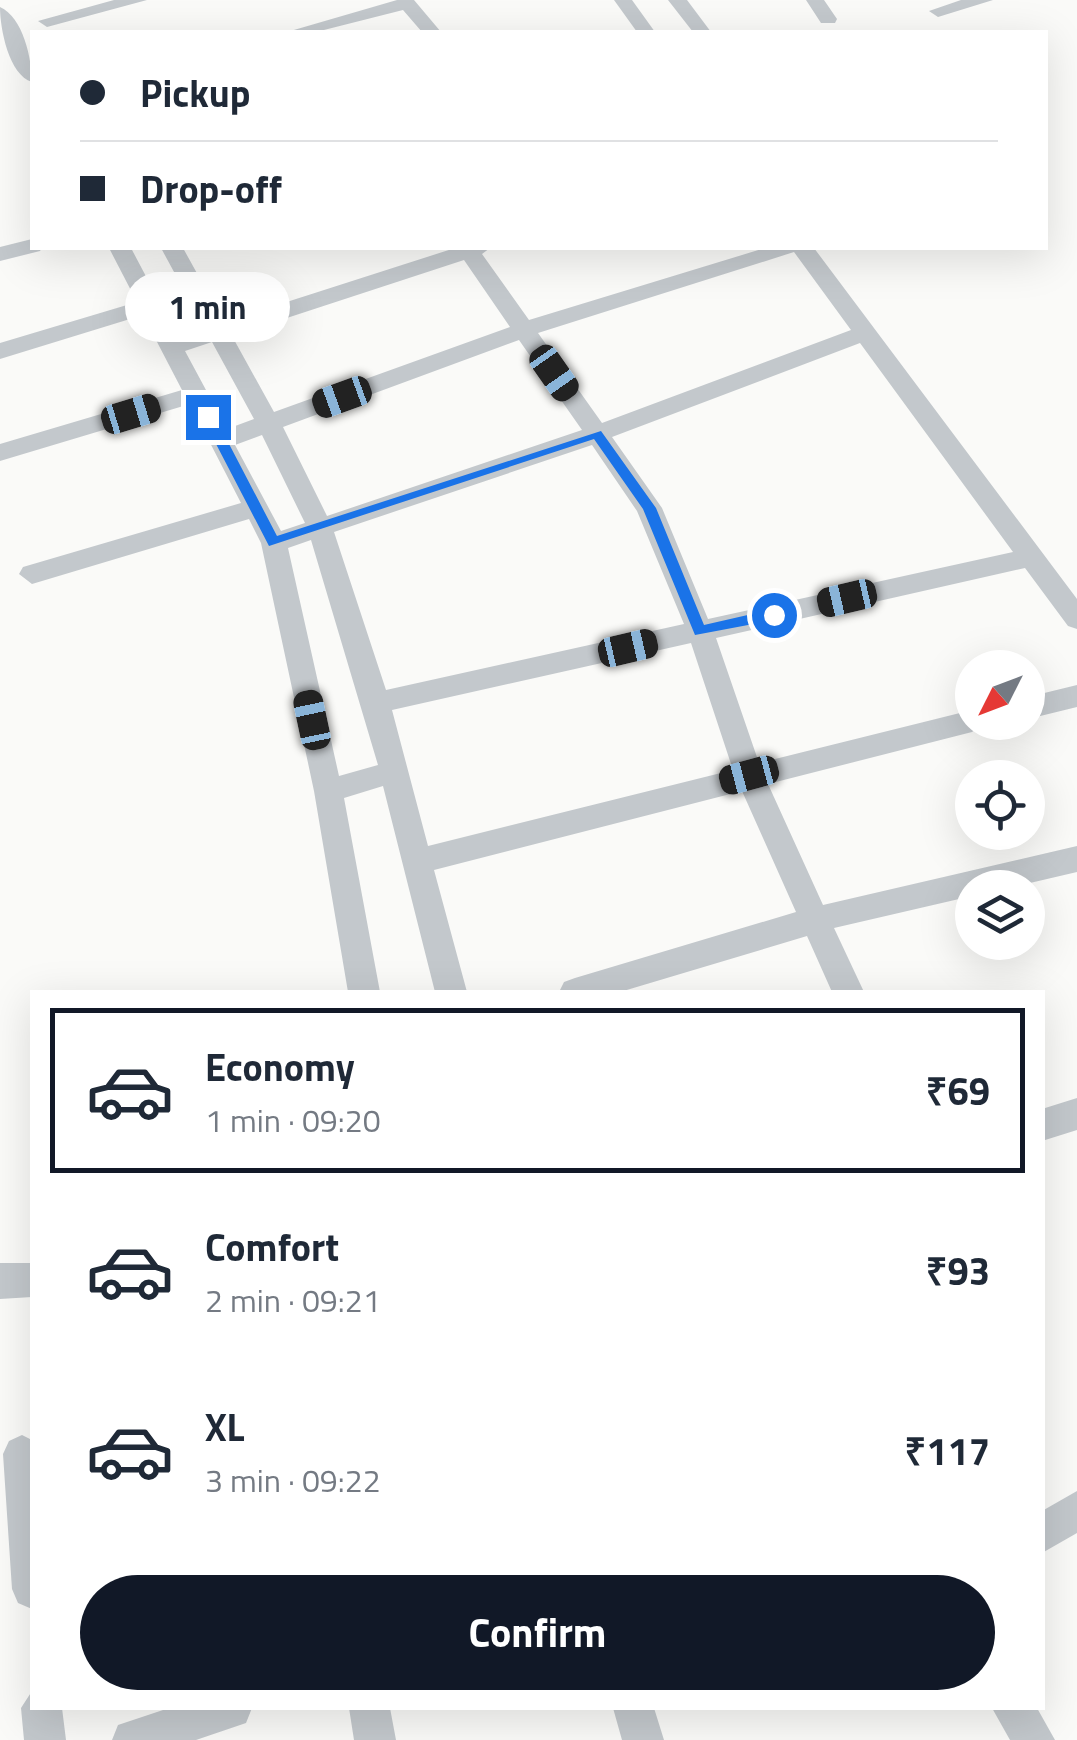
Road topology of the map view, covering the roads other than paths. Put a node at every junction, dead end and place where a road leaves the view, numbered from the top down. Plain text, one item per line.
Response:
1 (38, 0) edge
2 (138, 0) edge
3 (623, 0) edge
4 (678, 0) edge
5 (815, 0) edge
6 (984, 0) edge
7 (413, 2) edge
8 (938, 11) dead end
9 (0, 13) edge
10 (828, 19) dead end
11 (51, 26) edge
12 (304, 30) edge
13 (431, 30) edge
14 (645, 30) edge
15 (700, 30) edge
16 (30, 72) edge
17 (30, 246) edge
18 (468, 250) edge
19 (472, 250) edge
20 (780, 250) edge
21 (804, 250) edge
22 (148, 252) edge
23 (0, 254) edge
24 (150, 305) junction
25 (523, 330) junction
26 (865, 334) junction
27 (194, 340) junction
28 (0, 351) edge
29 (196, 394) junction
30 (244, 433) junction
31 (597, 434) junction
32 (0, 453) edge
33 (256, 508) junction
34 (297, 535) junction
35 (1032, 557) junction
36 (32, 574) dead end
37 (1077, 619) edge
38 (700, 632) junction
39 (1077, 696) edge
40 (376, 703) junction
41 (1045, 704) edge
42 (955, 726) edge
43 (749, 775) junction
44 (359, 782) junction
45 (1077, 859) edge
46 (415, 862) junction
47 (818, 919) junction
48 (364, 990) edge
49 (450, 990) edge
50 (581, 990) edge
51 (847, 990) edge
52 (1077, 1114) edge
53 (1045, 1124) edge
54 (0, 1280) edge
55 (30, 1280) edge
56 (22, 1454) dead end
57 (1077, 1510) edge
58 (1045, 1532) edge
59 (30, 1562) edge
60 (42, 1710) edge
61 (224, 1710) edge
62 (370, 1710) edge
63 (635, 1710) edge
64 (1014, 1710) edge
65 (44, 1740) edge
66 (133, 1740) edge
67 (375, 1740) edge
68 (643, 1740) edge
69 (1034, 1740) edge

1 - 11 street
2 - 11 street
3 - 14 street
4 - 15 street
5 - 10 street
6 - 8 street
7 - 12 street
7 - 13 street
9 - 16 street
17 - 23 street
18 - 27 street
19 - 25 street
20 - 25 street
21 - 26 street
22 - 24 street
22 - 27 street
24 - 27 street
24 - 28 street
25 - 30 street
25 - 31 street
26 - 31 street
26 - 35 street
27 - 29 street
27 - 30 street
29 - 30 street
29 - 32 street
30 - 33 street
30 - 34 street
31 - 34 street
31 - 38 street
33 - 34 street
33 - 36 street
34 - 40 street
34 - 44 street
35 - 37 street
35 - 38 street
38 - 40 street
38 - 43 street
39 - 41 street
40 - 44 street
42 - 43 street
43 - 46 street
43 - 47 street
44 - 46 street
44 - 48 street
45 - 47 street
46 - 49 street
47 - 50 street
47 - 51 street
52 - 53 street
54 - 55 street
56 - 59 street
57 - 58 street
60 - 65 street
61 - 66 street
62 - 67 street
63 - 68 street
64 - 69 street

